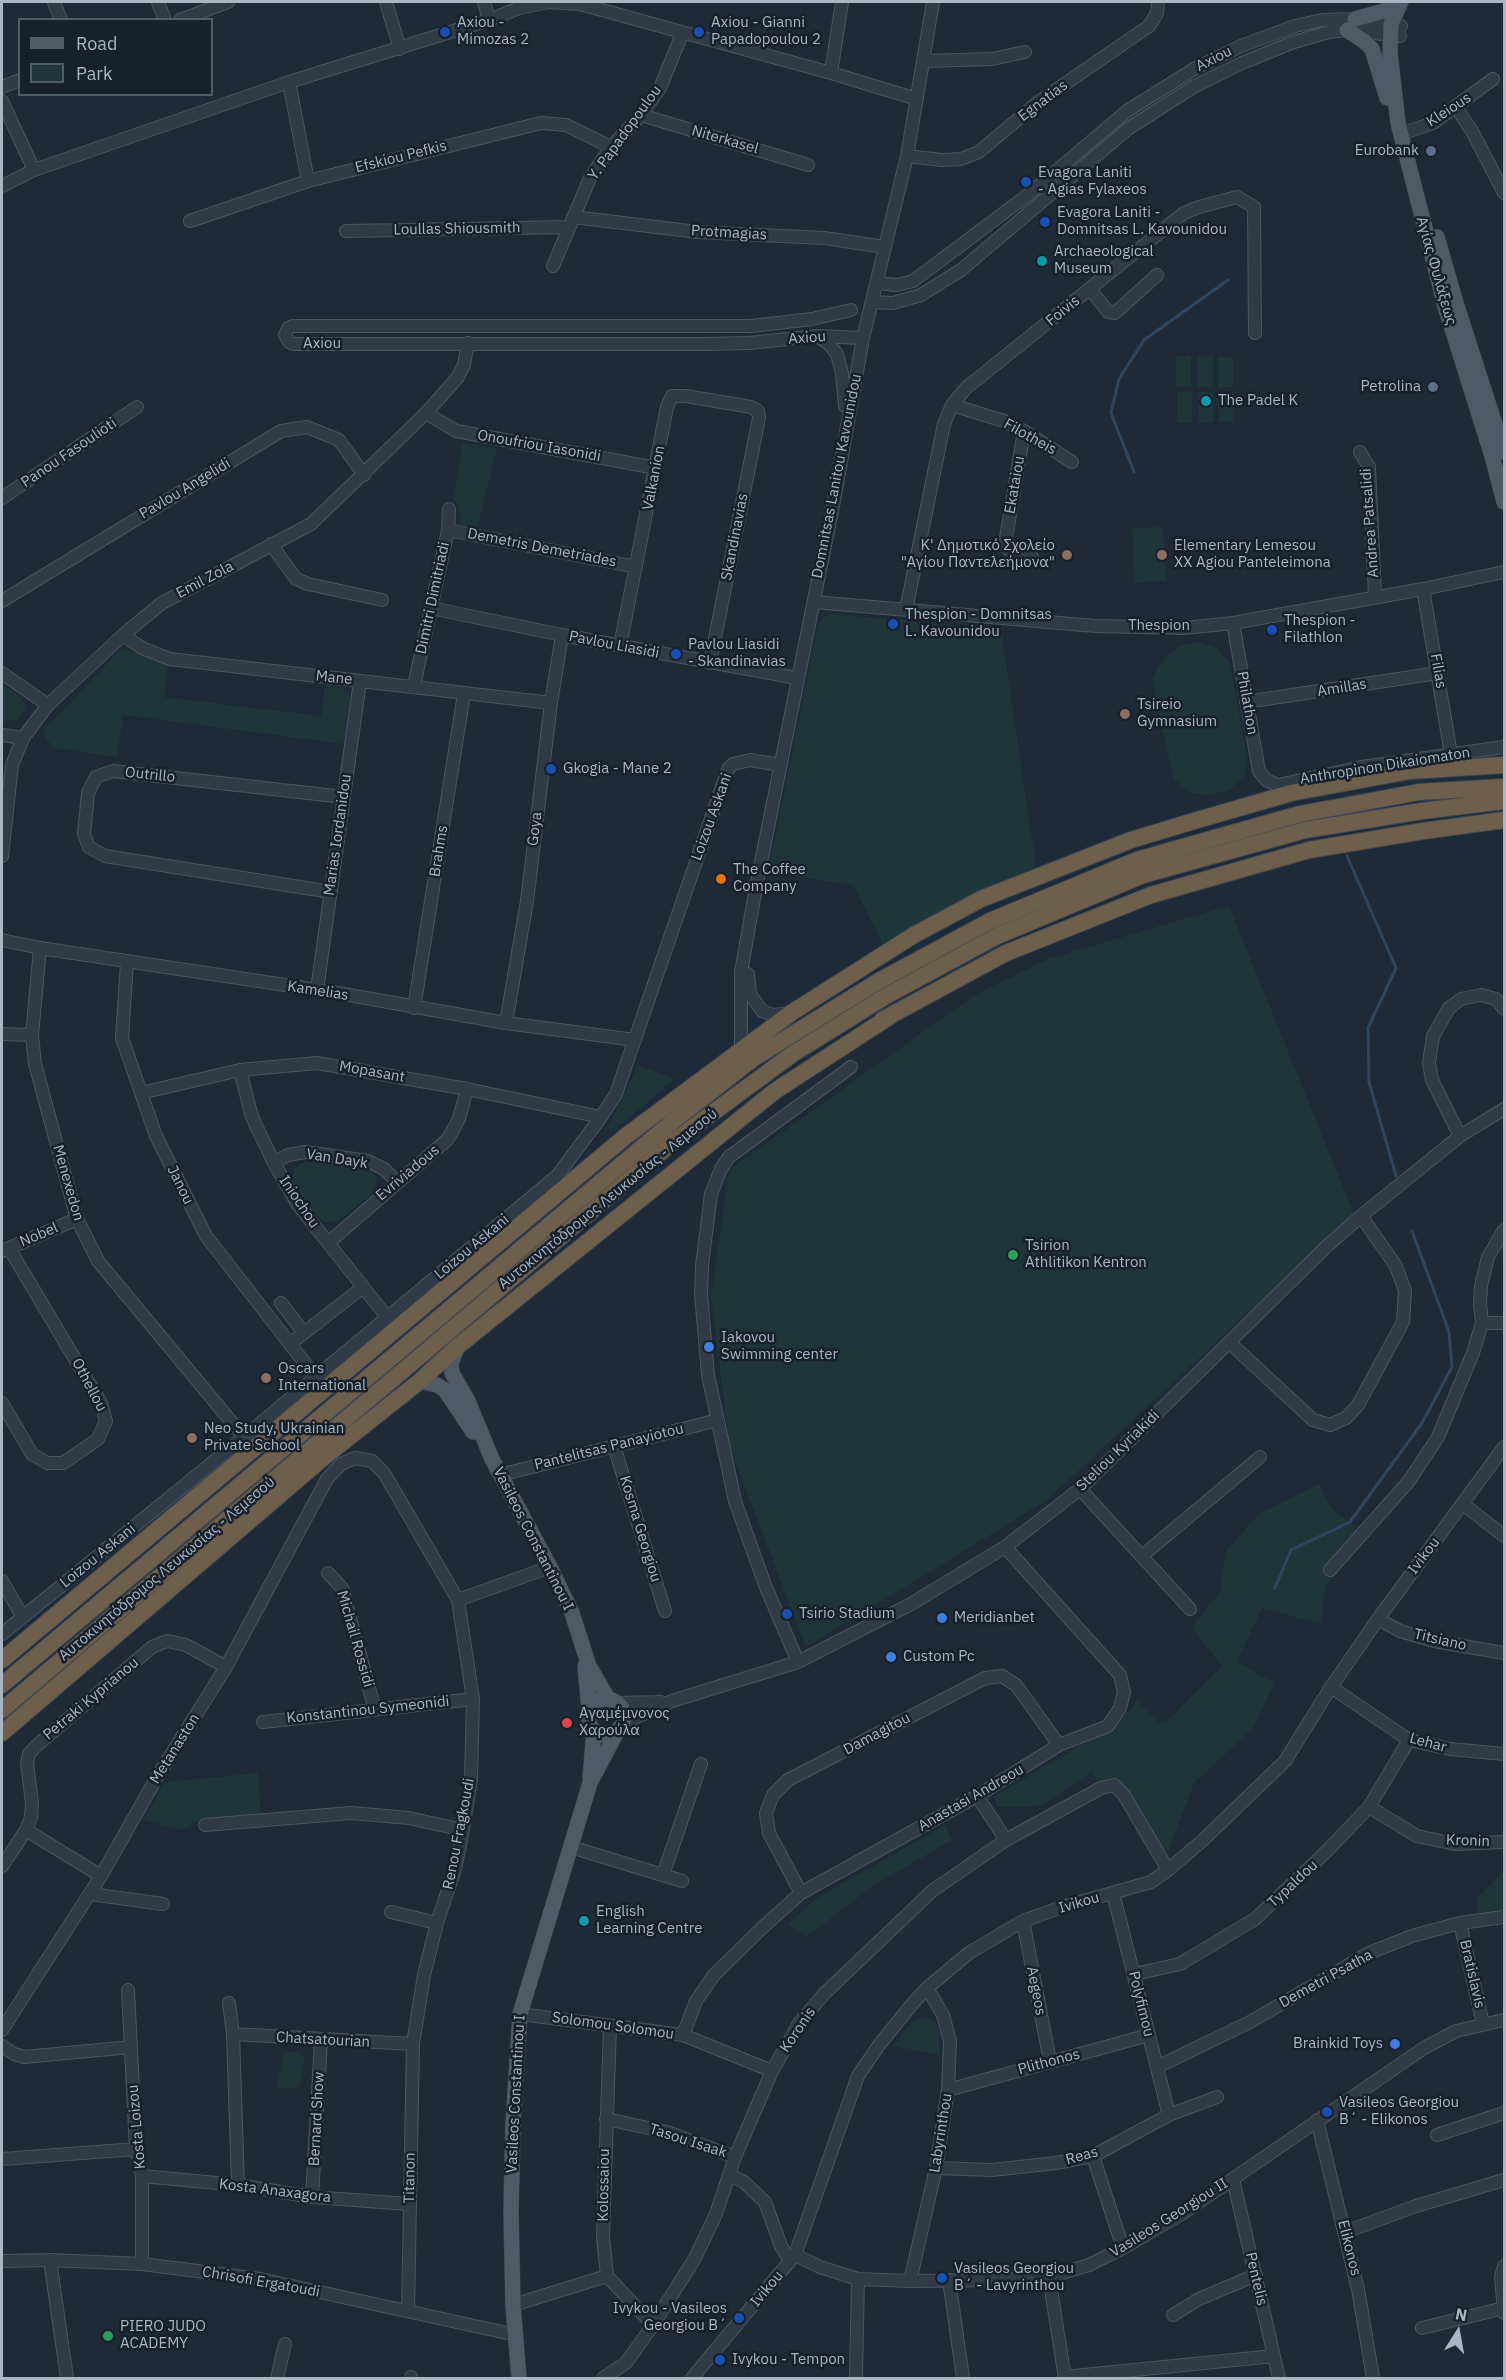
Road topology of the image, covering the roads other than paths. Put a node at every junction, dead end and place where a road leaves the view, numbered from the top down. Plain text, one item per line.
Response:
1 (54, 2) edge
2 (158, 2) edge
3 (228, 2) edge
4 (386, 2) edge
5 (484, 2) edge
6 (549, 2) edge
7 (842, 2) edge
8 (933, 2) edge
9 (1158, 2) edge
10 (1393, 2) edge
11 (1402, 2) edge
12 (59, 18) edge
13 (164, 18) edge
14 (185, 18) edge
15 (489, 20) junction
16 (1351, 24) junction
17 (1396, 30) junction
18 (682, 34) junction
19 (400, 49) junction
20 (1025, 52) dead end
21 (924, 61) junction
22 (831, 73) junction
23 (1493, 79) dead end
24 (18, 81) edge
25 (289, 82) junction
26 (2, 87) edge
27 (917, 99) junction
28 (2, 101) edge
29 (1456, 107) junction
30 (641, 115) junction
31 (1403, 129) junction
32 (611, 147) junction
33 (907, 156) junction
34 (808, 165) dead end
35 (34, 170) junction
36 (308, 181) junction
37 (2, 186) edge
38 (1504, 193) edge
39 (190, 220) dead end
40 (571, 222) junction
41 (346, 231) dead end
42 (885, 247) junction
43 (553, 266) dead end
44 (1157, 276) dead end
45 (878, 283) junction
46 (1090, 289) junction
47 (873, 302) junction
48 (851, 310) dead end
49 (635, 326) junction
50 (1255, 333) dead end
51 (817, 336) junction
52 (863, 338) junction
53 (468, 343) junction
54 (635, 344) junction
55 (952, 405) junction
56 (137, 407) dead end
57 (758, 411) joint
58 (426, 413) junction
59 (847, 422) junction
60 (1024, 431) junction
61 (1360, 452) dead end
62 (1500, 453) edge
63 (1072, 462) dead end
64 (656, 468) junction
65 (364, 475) junction
66 (2, 498) edge
67 (1504, 502) edge
68 (449, 509) dead end
69 (448, 530) junction
70 (271, 544) junction
71 (1032, 557) dead end
72 (636, 567) junction
73 (1503, 571) edge
74 (1423, 589) junction
75 (1375, 596) junction
76 (382, 600) dead end
77 (2, 601) edge
78 (814, 602) junction
79 (431, 608) junction
80 (906, 610) junction
81 (1233, 623) junction
82 (123, 635) junction
83 (562, 635) junction
84 (620, 646) junction
85 (710, 663) junction
86 (2, 673) edge
87 (1438, 673) junction
88 (797, 678) junction
89 (360, 681) junction
90 (414, 686) junction
91 (464, 694) junction
92 (1246, 702) junction
93 (551, 703) junction
94 (48, 705) junction
95 (2, 735) edge
96 (23, 738) junction
97 (1504, 747) edge
98 (1451, 754) junction
99 (780, 765) junction
100 (1504, 765) edge
101 (1266, 780) joint
102 (1504, 787) edge
103 (344, 797) junction
104 (1504, 801) edge
105 (1504, 820) edge
106 (3, 834) edge
107 (2, 856) edge
108 (331, 892) junction
109 (914, 935) junction
110 (2, 940) edge
111 (40, 948) junction
112 (746, 952) junction
113 (127, 962) junction
114 (317, 990) junction
115 (414, 1008) junction
116 (1504, 1009) edge
117 (791, 1013) junction
118 (892, 1015) junction
119 (506, 1023) junction
120 (2, 1034) edge
121 (32, 1035) junction
122 (635, 1040) junction
123 (748, 1053) junction
124 (851, 1067) dead end
125 (240, 1070) junction
126 (467, 1089) junction
127 (141, 1093) junction
128 (1504, 1109) edge
129 (711, 1115) junction
130 (602, 1117) junction
131 (1460, 1136) junction
132 (274, 1163) junction
133 (397, 1182) junction
134 (1361, 1216) junction
135 (76, 1219) junction
136 (1504, 1230) edge
137 (328, 1243) junction
138 (5, 1250) edge
139 (363, 1287) junction
140 (281, 1303) dead end
141 (387, 1317) junction
142 (1482, 1323) junction
143 (1504, 1323) edge
144 (304, 1333) junction
145 (1230, 1343) junction
146 (290, 1344) junction
147 (458, 1346) junction
148 (315, 1376) junction
149 (420, 1381) junction
150 (2, 1403) edge
151 (718, 1420) junction
152 (244, 1437) junction
153 (614, 1446) junction
154 (1504, 1447) edge
155 (1260, 1457) dead end
156 (492, 1459) junction
157 (341, 1464) joint
158 (500, 1475) junction
159 (1080, 1489) junction
160 (1463, 1504) junction
161 (1504, 1536) edge
162 (1005, 1547) junction
163 (1142, 1556) junction
164 (550, 1567) junction
165 (1330, 1570) dead end
166 (328, 1573) dead end
167 (2, 1581) edge
168 (458, 1600) junction
169 (1190, 1609) dead end
170 (665, 1611) dead end
171 (23, 1617) junction
172 (1378, 1619) junction
173 (2, 1634) edge
174 (53, 1641) junction
175 (1504, 1653) edge
176 (584, 1654) junction
177 (2, 1660) edge
178 (798, 1662) junction
179 (226, 1667) junction
180 (2, 1677) edge
181 (37, 1680) junction
182 (2, 1684) edge
183 (1331, 1687) junction
184 (472, 1699) junction
185 (672, 1701) junction
186 (613, 1702) junction
187 (2, 1710) edge
188 (375, 1710) junction
189 (589, 1710) junction
190 (2, 1721) edge
191 (263, 1722) dead end
192 (619, 1729) junction
193 (594, 1730) junction
194 (2, 1733) edge
195 (1409, 1740) junction
196 (1059, 1745) junction
197 (1504, 1754) edge
198 (701, 1764) dead end
199 (590, 1783) junction
200 (977, 1796) junction
201 (1369, 1807) junction
202 (205, 1825) dead end
203 (26, 1830) junction
204 (463, 1830) junction
205 (1006, 1840) junction
206 (1504, 1842) edge
207 (570, 1847) junction
208 (2, 1866) edge
209 (1168, 1870) junction
210 (663, 1875) junction
211 (101, 1876) junction
212 (682, 1881) dead end
213 (90, 1893) junction
214 (801, 1893) junction
215 (1113, 1893) junction
216 (163, 1904) dead end
217 (391, 1912) dead end
218 (1504, 1917) edge
219 (1023, 1921) junction
220 (437, 1923) junction
221 (1460, 1923) junction
222 (1134, 1974) junction
223 (927, 1988) junction
224 (128, 1990) dead end
225 (229, 2002) dead end
226 (520, 2014) junction
227 (1504, 2020) edge
228 (1483, 2024) junction
229 (610, 2026) junction
230 (2, 2030) edge
231 (233, 2034) junction
232 (683, 2035) junction
233 (1149, 2035) junction
234 (321, 2040) junction
235 (413, 2044) junction
236 (2, 2046) edge
237 (131, 2047) junction
238 (1050, 2061) junction
239 (1157, 2067) junction
240 (772, 2072) junction
241 (948, 2090) junction
242 (1217, 2097) dead end
243 (1504, 2114) edge
244 (1169, 2115) junction
245 (606, 2118) junction
246 (1317, 2120) junction
247 (1437, 2135) dead end
248 (136, 2149) junction
249 (1093, 2156) junction
250 (735, 2157) junction
251 (2, 2159) edge
252 (936, 2168) junction
253 (729, 2175) junction
254 (142, 2176) junction
255 (1233, 2179) junction
256 (1504, 2180) edge
257 (238, 2185) junction
258 (312, 2197) junction
259 (409, 2204) junction
260 (1345, 2232) junction
261 (1123, 2248) junction
262 (792, 2258) junction
263 (50, 2260) junction
264 (2, 2261) edge
265 (142, 2264) junction
266 (1503, 2267) edge
267 (1256, 2275) junction
268 (607, 2276) junction
269 (1049, 2277) junction
270 (858, 2278) junction
271 (910, 2280) junction
272 (949, 2280) junction
273 (513, 2305) junction
274 (1504, 2308) edge
275 (408, 2311) junction
276 (1504, 2313) edge
277 (1173, 2315) dead end
278 (653, 2325) junction
279 (1422, 2328) dead end
280 (516, 2336) junction
281 (285, 2344) dead end
282 (1274, 2356) junction
283 (1065, 2378) edge
284 (67, 2379) edge
285 (278, 2379) edge
286 (519, 2379) edge
287 (603, 2379) edge
288 (692, 2379) edge
289 (856, 2379) edge
290 (963, 2379) edge
291 (1279, 2379) edge
292 (1372, 2379) edge

1 - 12 street
2 - 13 street
3 - 14 street
4 - 19 street
5 - 15 street
6 - 15 street
6 - 18 street
7 - 22 street
8 - 21 street, Domnitsas Lanitou Kavounidou
9 - 33 street, Egnatias
10 - 16 main road
11 - 17 main road
15 - 19 street
16 - 17 street, Axiou
16 - 31 main road
16 - 45 street, Axiou
16 - 47 street, Axiou
17 - 31 main road, Αγίας Φυλάξεως
18 - 22 street
18 - 30 street, Y. Papadopoulou
19 - 25 street
20 - 21 street
21 - 27 street, Domnitsas Lanitou Kavounidou
22 - 27 street
23 - 29 street, Kleious
24 - 26 street
25 - 35 street
25 - 36 street
27 - 33 street, Domnitsas Lanitou Kavounidou
28 - 35 street
29 - 31 street, Kleious
29 - 38 street
30 - 32 street, Y. Papadopoulou
30 - 34 street, Niterkasel
31 - 62 main road, Αγίας Φυλάξεως
32 - 36 street, Efskiou Pefkis
32 - 40 street, Y. Papadopoulou
33 - 42 street, Domnitsas Lanitou Kavounidou
35 - 37 street
36 - 39 street, Efskiou Pefkis
40 - 41 street, Loullas Shiousmith
40 - 42 street, Protmagias
40 - 43 street, Y. Papadopoulou
42 - 45 street, Domnitsas Lanitou Kavounidou
44 - 46 street
45 - 47 street, Domnitsas Lanitou Kavounidou
46 - 50 street, Foivis
46 - 55 street, Foivis
47 - 52 street, Domnitsas Lanitou Kavounidou
48 - 49 street, Axiou
49 - 53 street, Axiou
49 - 54 street
51 - 52 street, Axiou
51 - 54 street, Axiou
51 - 59 street
52 - 59 street, Domnitsas Lanitou Kavounidou
53 - 54 street, Axiou
53 - 58 street, Emil Zola
55 - 60 street, Filotheis
55 - 80 street, Foivis
56 - 66 street, Panou Fasoulioti
57 - 64 street, Valkanion
57 - 85 street, Skandinavias
58 - 64 street, Onoufriou Iasonidi
58 - 65 street, Emil Zola
59 - 78 street, Domnitsas Lanitou Kavounidou
60 - 63 street, Filotheis
60 - 71 street, Ekataiou
61 - 75 street, Andrea Patsalidi
62 - 67 main road, Αγίας Φυλάξεως
64 - 72 street, Valkanion
65 - 70 street, Emil Zola
65 - 77 street, Pavlou Angelidi
68 - 69 street, Dimitri Dimitriadi
69 - 72 street, Demetris Demetriades
69 - 79 street, Dimitri Dimitriadi
70 - 76 street
70 - 82 street, Emil Zola
72 - 84 street, Valkanion
73 - 74 street, Thespion
74 - 75 street, Thespion
74 - 87 street, Filias
75 - 81 street, Thespion
78 - 80 street, Thespion
78 - 88 street, Domnitsas Lanitou Kavounidou
79 - 83 street, Pavlou Liasidi
79 - 90 street, Dimitri Dimitriadi
80 - 81 street, Thespion
81 - 92 street, Philathon
82 - 89 street, Mane
82 - 94 street, Emil Zola
83 - 84 street, Pavlou Liasidi
83 - 93 street, Goya
84 - 85 street, Pavlou Liasidi
85 - 88 street, Pavlou Liasidi
86 - 94 street
87 - 92 street, Amillas
87 - 98 street, Filias
88 - 99 street, Domnitsas Lanitou Kavounidou
89 - 90 street, Mane
89 - 103 street, Marias Iordanidou
90 - 91 street, Mane
91 - 93 street, Mane
91 - 115 street, Brahms
92 - 101 street, Philathon
93 - 119 street, Goya
94 - 96 street, Emil Zola
95 - 96 street
96 - 106 street, Emil Zola
97 - 98 street, Anthropinon Dikaiomaton
98 - 101 street, Anthropinon Dikaiomaton
99 - 112 street, Domnitsas Lanitou Kavounidou
99 - 122 street, Loizou Askani
100 - 109 highway
102 - 123 highway, Αυτοκινητόδρομος Λευκωσίας - Λεμεσού
103 - 108 street, Marias Iordanidou
103 - 108 street, Outrillo
104 - 129 highway, Αυτοκινητόδρομος Λευκωσίας - Λεμεσού
105 - 118 highway
106 - 107 street, Emil Zola
108 - 114 street, Marias Iordanidou
109 - 117 highway
109 - 123 highway
110 - 111 street, Kamelias
111 - 113 street, Kamelias
111 - 121 street, Menexedon
112 - 117 street, Domnitsas Lanitou Kavounidou
112 - 123 street, Domnitsas Lanitou Kavounidou
113 - 114 street, Kamelias
113 - 127 street, Janou
114 - 115 street, Kamelias
115 - 119 street, Kamelias
116 - 131 street
117 - 123 highway
118 - 129 highway
118 - 147 highway
119 - 122 street, Kamelias
120 - 121 street
121 - 135 street, Menexedon
122 - 130 street, Loizou Askani
123 - 174 highway, Αυτοκινητόδρομος Λευκωσίας - Λεμεσού
123 - 177 highway
124 - 151 street
125 - 126 street, Mopasant
125 - 127 street, Mopasant
125 - 132 street, Iniochou
126 - 130 street, Mopasant
126 - 133 street, Evriviadous
127 - 146 street, Janou
128 - 131 street, Steliou Kyriakidi
129 - 181 highway, Αυτοκινητόδρομος Λευκωσίας - Λεμεσού
130 - 141 street, Loizou Askani
131 - 134 street, Steliou Kyriakidi
132 - 133 street, Van Dayk
132 - 137 street, Iniochou
133 - 137 street, Evriviadous
134 - 145 street, Steliou Kyriakidi
134 - 145 street
135 - 138 street, Nobel
135 - 152 street, Menexedon
136 - 142 street
137 - 139 street, Iniochou
138 - 150 street, Othellou
139 - 141 street, Iniochou
139 - 144 street
140 - 144 street
141 - 148 street, Loizou Askani
142 - 143 street
142 - 165 street
144 - 146 street
145 - 159 street, Steliou Kyriakidi
146 - 148 street, Janou
147 - 149 highway
147 - 156 main road, Vasileos Constantinou I
148 - 152 street, Loizou Askani
149 - 156 main road, Vasileos Constantinou I
149 - 194 highway
151 - 153 street, Pantelitsas Panayiotou
151 - 178 street
152 - 171 street, Loizou Askani
153 - 158 street, Pantelitsas Panayiotou
153 - 170 street, Kosma Georgiou
154 - 160 street, Ivikou
155 - 163 street
156 - 158 main road, Vasileos Constantinou I
157 - 168 street, Renou Fragkoudi
157 - 179 street, Metanaston
158 - 164 main road, Vasileos Constantinou I
159 - 162 street, Steliou Kyriakidi
159 - 163 street
160 - 161 street
160 - 172 street, Ivikou
162 - 178 street, Steliou Kyriakidi
162 - 196 street, Anastasi Andreou
163 - 169 street
164 - 168 street
164 - 176 main road, Vasileos Constantinou I
166 - 188 street, Michail Rossidi
167 - 171 street
168 - 184 street, Renou Fragkoudi
171 - 173 street, Loizou Askani
172 - 175 street, Titsiano
172 - 183 street, Ivikou
174 - 180 highway
174 - 182 highway
176 - 186 main road, Vasileos Constantinou I
176 - 189 main road, Vasileos Constantinou I
178 - 185 street, Steliou Kyriakidi
179 - 203 street, Petraki Kyprianou
179 - 211 street, Metanaston
181 - 187 highway
181 - 190 highway
183 - 195 street, Lehar
183 - 209 street, Ivikou
184 - 188 street, Konstantinou Symeonidi
184 - 204 street, Renou Fragkoudi
185 - 186 street, Steliou Kyriakidi
185 - 192 street, Steliou Kyriakidi
186 - 189 main road
186 - 192 main road
188 - 191 street, Konstantinou Symeonidi
189 - 193 main road
192 - 193 main road
192 - 199 main road, Vasileos Constantinou I
193 - 199 main road, Vasileos Constantinou I
195 - 197 street, Lehar
195 - 201 street, Typaldou
196 - 200 street, Anastasi Andreou
196 - 214 street, Damagitou
198 - 210 street
199 - 207 main road, Vasileos Constantinou I
200 - 205 street
200 - 214 street, Anastasi Andreou
201 - 206 street, Kronin
201 - 222 street, Typaldou
202 - 204 street
203 - 208 street
203 - 211 street
204 - 220 street, Renou Fragkoudi
205 - 209 street, Koronis
205 - 240 street, Koronis
207 - 210 street
207 - 226 main road, Vasileos Constantinou I
209 - 215 street, Ivikou
210 - 212 street
211 - 213 street, Metanaston
213 - 216 street
213 - 230 street, Metanaston
214 - 232 street, Anastasi Andreou
215 - 219 street, Ivikou
215 - 222 street, Polyfimou
217 - 220 street
218 - 221 street, Demetri Psatha
219 - 223 street, Ivikou
219 - 238 street, Aegeos
220 - 235 street, Renou Fragkoudi
221 - 228 street, Bratislavis
221 - 239 street, Demetri Psatha
222 - 233 street, Polyfimou
223 - 241 street, Labyrinthou
223 - 262 street, Ivikou
224 - 237 street, Kosta Loizou
225 - 231 street
226 - 229 street, Solomou Solomou
226 - 273 main road, Vasileos Constantinou I
227 - 228 street, Vasileos Georgiou II
228 - 246 street, Vasileos Georgiou II
229 - 232 street, Solomou Solomou
229 - 245 street, Kolossaiou
231 - 234 street, Chatsatourian
231 - 257 street
232 - 240 street, Solomou Solomou
233 - 238 street, Plithonos
233 - 239 street, Polyfimou
234 - 235 street, Chatsatourian
234 - 258 street, Bernard Show
235 - 259 street, Titanon
236 - 237 street
237 - 248 street, Kosta Loizou
238 - 241 street, Plithonos
239 - 244 street, Polyfimou
240 - 250 street, Koronis
241 - 252 street, Labyrinthou
242 - 244 street, Reas
243 - 247 street
244 - 249 street, Reas
245 - 250 street, Tasou Isaak
245 - 268 street, Kolossaiou
246 - 255 street, Vasileos Georgiou II
246 - 260 street, Elikonos
248 - 251 street
248 - 254 street, Kosta Loizou
249 - 252 street, Reas
249 - 261 street
250 - 253 street, Koronis
252 - 271 street, Labyrinthou
253 - 262 street
253 - 278 street, Koronis
254 - 257 street, Kosta Anaxagora
254 - 265 street, Kosta Loizou
255 - 261 street, Vasileos Georgiou II
255 - 267 street, Pentelis
256 - 260 street
257 - 258 street, Kosta Anaxagora
258 - 259 street, Kosta Anaxagora
259 - 275 street, Titanon
260 - 292 street, Elikonos
261 - 269 street, Vasileos Georgiou II
262 - 270 street, Vasileos Georgiou II
262 - 288 street, Ivikou
263 - 264 street, Chrisofi Ergatoudi
263 - 265 street, Chrisofi Ergatoudi
263 - 284 street
265 - 275 street, Chrisofi Ergatoudi
266 - 274 street
267 - 277 street
267 - 282 street, Pentelis
268 - 273 street
268 - 278 street
269 - 272 street, Vasileos Georgiou II
269 - 283 street
270 - 271 street, Vasileos Georgiou II
270 - 289 street
271 - 272 street, Vasileos Georgiou II
272 - 290 street
273 - 280 main road, Vasileos Constantinou I
274 - 276 street
274 - 279 street
275 - 280 street, Chrisofi Ergatoudi
278 - 287 street, Koronis
280 - 286 main road, Vasileos Constantinou I
281 - 285 street
282 - 283 street
282 - 291 street, Pentelis

